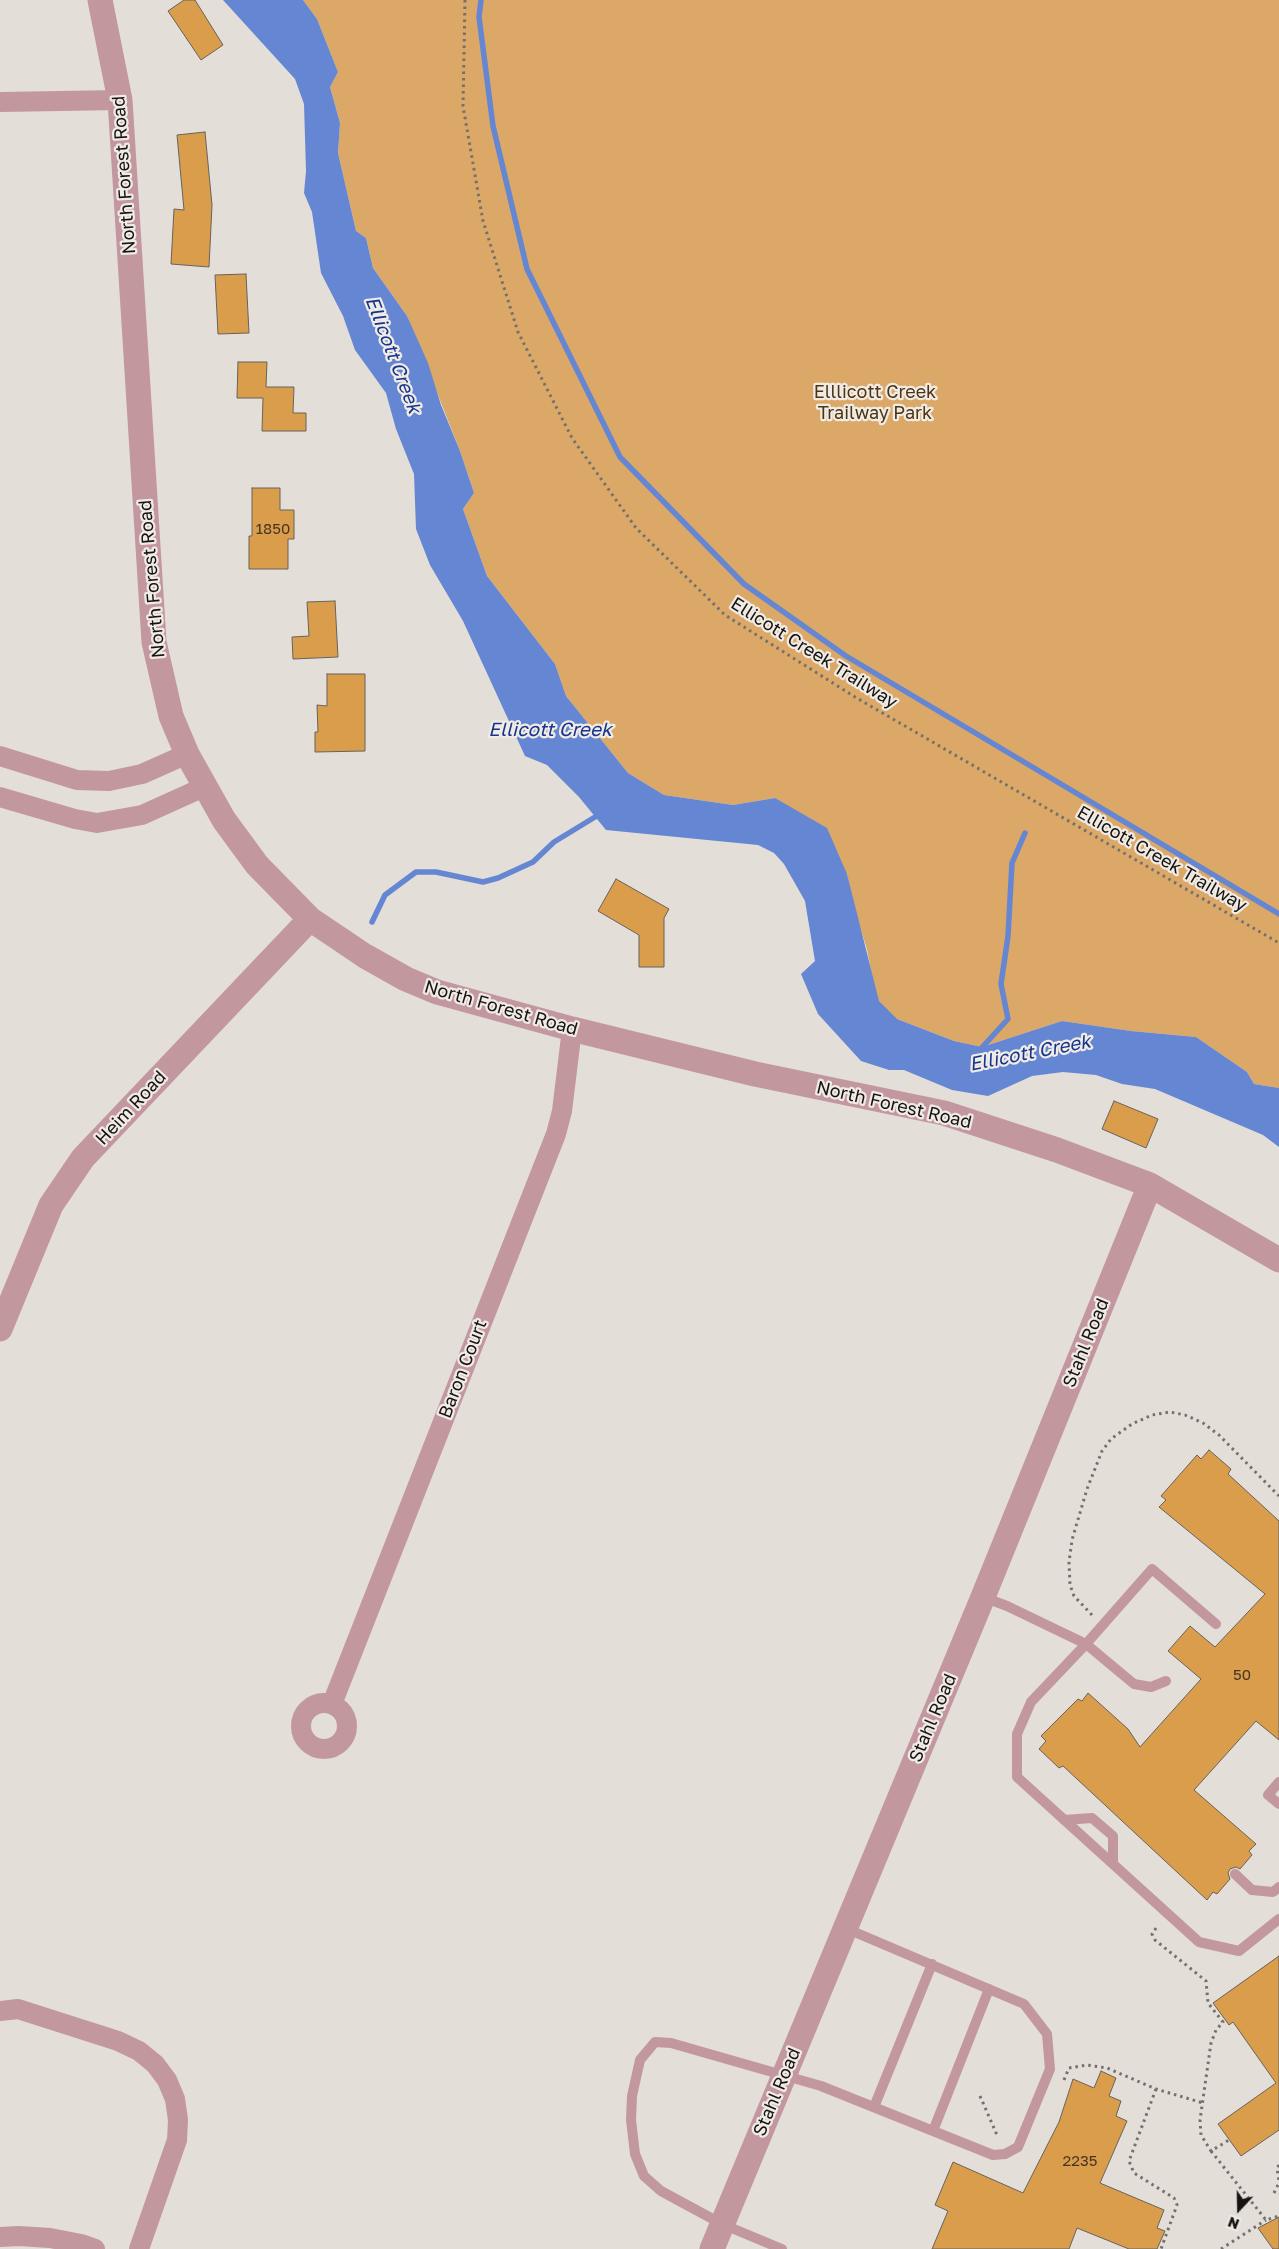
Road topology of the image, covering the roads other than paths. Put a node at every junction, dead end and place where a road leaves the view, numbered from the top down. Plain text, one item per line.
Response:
1 (100, 0) edge
2 (120, 100) junction
3 (0, 102) edge
4 (187, 754) junction
5 (0, 756) edge
6 (204, 787) junction
7 (0, 797) edge
8 (310, 919) junction
9 (572, 1028) junction
10 (1150, 1185) junction
11 (1279, 1260) edge
12 (0, 1329) edge
13 (983, 1597) junction
14 (1216, 1624) dead end
15 (1086, 1644) junction
16 (1166, 1681) dead end
17 (332, 1704) dead end
18 (1279, 1782) edge
19 (1279, 1804) edge
20 (1064, 1820) junction
21 (1113, 1864) junction
22 (1235, 1874) dead end
23 (1279, 1887) edge
24 (1279, 1919) edge
25 (845, 1928) junction
26 (932, 1964) junction
27 (989, 1989) junction
28 (0, 2011) edge
29 (784, 2075) junction
30 (874, 2107) junction
31 (932, 2131) junction
32 (722, 2224) junction
33 (0, 2237) edge
34 (96, 2249) edge
35 (139, 2249) edge
36 (712, 2249) edge
37 (782, 2249) edge

1 - 2 street, North Forest Road
2 - 3 street
2 - 4 street, North Forest Road
4 - 5 street
4 - 6 street, North Forest Road
6 - 7 street
6 - 8 street, North Forest Road
8 - 9 street, North Forest Road
8 - 12 street, Heim Road
9 - 10 street, North Forest Road
9 - 17 street, Baron Court
10 - 11 street, North Forest Road
10 - 13 street, Stahl Road
13 - 15 lane
13 - 25 street, Stahl Road
14 - 15 lane
15 - 16 lane
15 - 20 lane
18 - 19 lane
20 - 21 lane
20 - 21 lane
21 - 24 lane
22 - 23 lane
25 - 26 lane
25 - 29 street, Stahl Road
26 - 27 lane
26 - 30 lane
27 - 31 lane
27 - 31 lane
28 - 35 street
29 - 30 lane
29 - 32 street, Stahl Road
29 - 32 lane
30 - 31 lane
32 - 36 street, Stahl Road
32 - 37 lane
33 - 34 street

